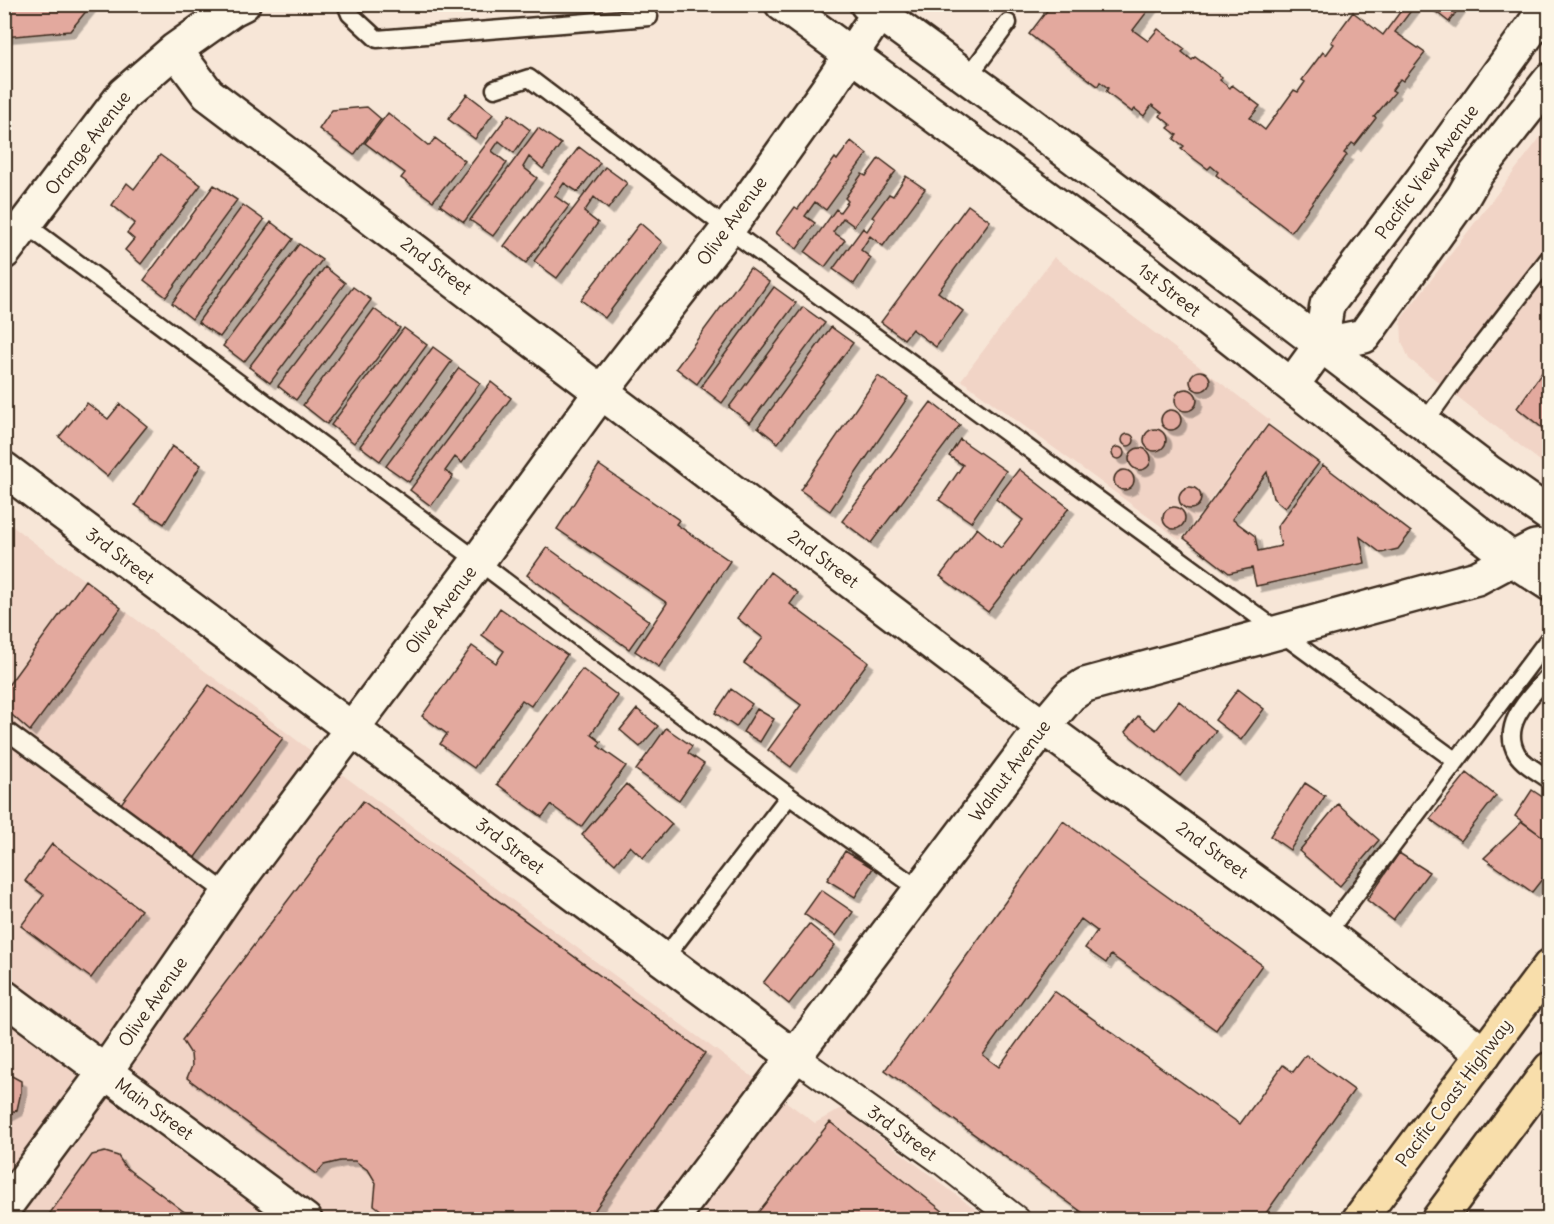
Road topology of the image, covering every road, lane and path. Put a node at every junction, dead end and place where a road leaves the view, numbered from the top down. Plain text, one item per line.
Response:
1 (243, 4) edge
2 (346, 4) edge
3 (782, 4) edge
4 (1549, 4) edge
5 (873, 9) edge
6 (649, 17) dead end
7 (1008, 23) dead end
8 (175, 50) junction
9 (851, 56) junction
10 (968, 77) junction
11 (1550, 80) edge
12 (495, 89) dead end
13 (25, 224) junction
14 (729, 229) junction
15 (4, 252) edge
16 (1550, 257) edge
17 (1321, 345) junction
18 (1292, 385) junction
19 (602, 391) junction
20 (1424, 423) junction
21 (4, 469) edge
22 (1550, 515) edge
23 (1550, 545) edge
24 (1513, 560) junction
25 (478, 561) junction
26 (1550, 584) edge
27 (1278, 633) junction
28 (1550, 637) edge
29 (1547, 682) edge
30 (1043, 727) junction
31 (4, 729) edge
32 (352, 730) junction
33 (1456, 761) junction
34 (1550, 780) edge
35 (789, 796) junction
36 (920, 890) junction
37 (228, 894) junction
38 (1326, 934) junction
39 (663, 960) junction
40 (1550, 966) edge
41 (4, 997) edge
42 (1484, 1054) junction
43 (795, 1057) junction
44 (1550, 1069) edge
45 (105, 1072) junction
46 (4, 1208) edge
47 (305, 1220) edge
48 (671, 1220) edge
49 (1017, 1220) edge
50 (1359, 1220) edge
51 (1438, 1220) edge

1 - 8 street, Orange Avenue
2 - 6 lane
3 - 9 street, 1st Street
4 - 17 street, Pacific View Avenue
5 - 9 street, Olive Avenue
5 - 10 street
7 - 10 lane
8 - 13 street, Orange Avenue
8 - 19 street, 2nd Street
9 - 14 street, Olive Avenue
9 - 18 street, 1st Street
10 - 17 street
11 - 17 street
12 - 14 lane
13 - 15 street, Orange Avenue
13 - 25 lane
14 - 19 street, Olive Avenue
14 - 27 lane
16 - 20 lane
17 - 18 street, Pacific View Avenue
17 - 20 street
18 - 24 street, 1st Street
19 - 25 street, Olive Avenue
19 - 30 street, 2nd Street
20 - 22 street
21 - 32 street, 3rd Street
23 - 24 street, Walnut Avenue
24 - 26 street, 1st Street
24 - 27 street, Walnut Avenue
25 - 32 street, Olive Avenue
25 - 35 lane
27 - 30 street, Walnut Avenue
27 - 33 lane
28 - 33 lane
29 - 34 lane
30 - 36 street, Walnut Avenue
30 - 38 street, 2nd Street
31 - 37 lane
32 - 37 street, Olive Avenue
32 - 39 street, 3rd Street
33 - 38 lane
35 - 36 lane
35 - 39 lane
36 - 43 street, Walnut Avenue
37 - 45 street, Olive Avenue
38 - 42 street, 2nd Street
39 - 43 street, 3rd Street
40 - 42 highway, Pacific Coast Highway
41 - 45 street, Main Street
42 - 50 highway, Pacific Coast Highway
43 - 48 street, Walnut Avenue
43 - 49 street, 3rd Street
44 - 51 highway
45 - 46 street, Olive Avenue
45 - 47 street, Main Street

